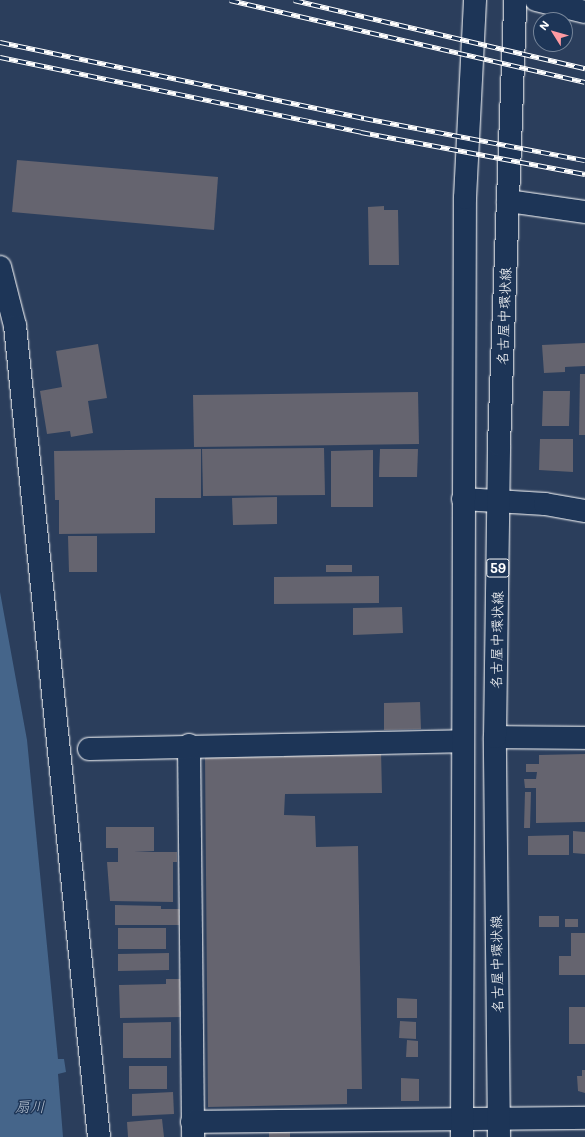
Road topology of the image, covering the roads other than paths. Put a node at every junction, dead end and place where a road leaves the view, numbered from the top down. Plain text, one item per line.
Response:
1 (475, 0) edge
2 (515, 0) edge
3 (536, 0) edge
4 (585, 12) edge
5 (508, 201) junction
6 (585, 212) edge
7 (0, 267) edge
8 (463, 499) junction
9 (500, 500) junction
10 (585, 511) edge
11 (495, 736) junction
12 (585, 738) edge
13 (463, 741) junction
14 (189, 745) junction
15 (89, 749) dead end
16 (585, 1118) edge
17 (499, 1128) edge
18 (462, 1129) edge
19 (193, 1130) edge
20 (99, 1137) edge

1 - 8 main road
2 - 5 main road, 名古屋中環状線 / 59
3 - 4 main road
5 - 6 main road
5 - 9 main road, 名古屋中環状線 / 59
7 - 20 main road
8 - 9 main road
8 - 13 main road
9 - 10 main road
9 - 11 main road, 名古屋中環状線 / 59
11 - 12 main road
11 - 17 main road, 名古屋中環状線 / 59
13 - 14 main road
13 - 18 main road
14 - 15 main road
14 - 19 main road
16 - 17 main road
17 - 18 main road
18 - 19 main road

